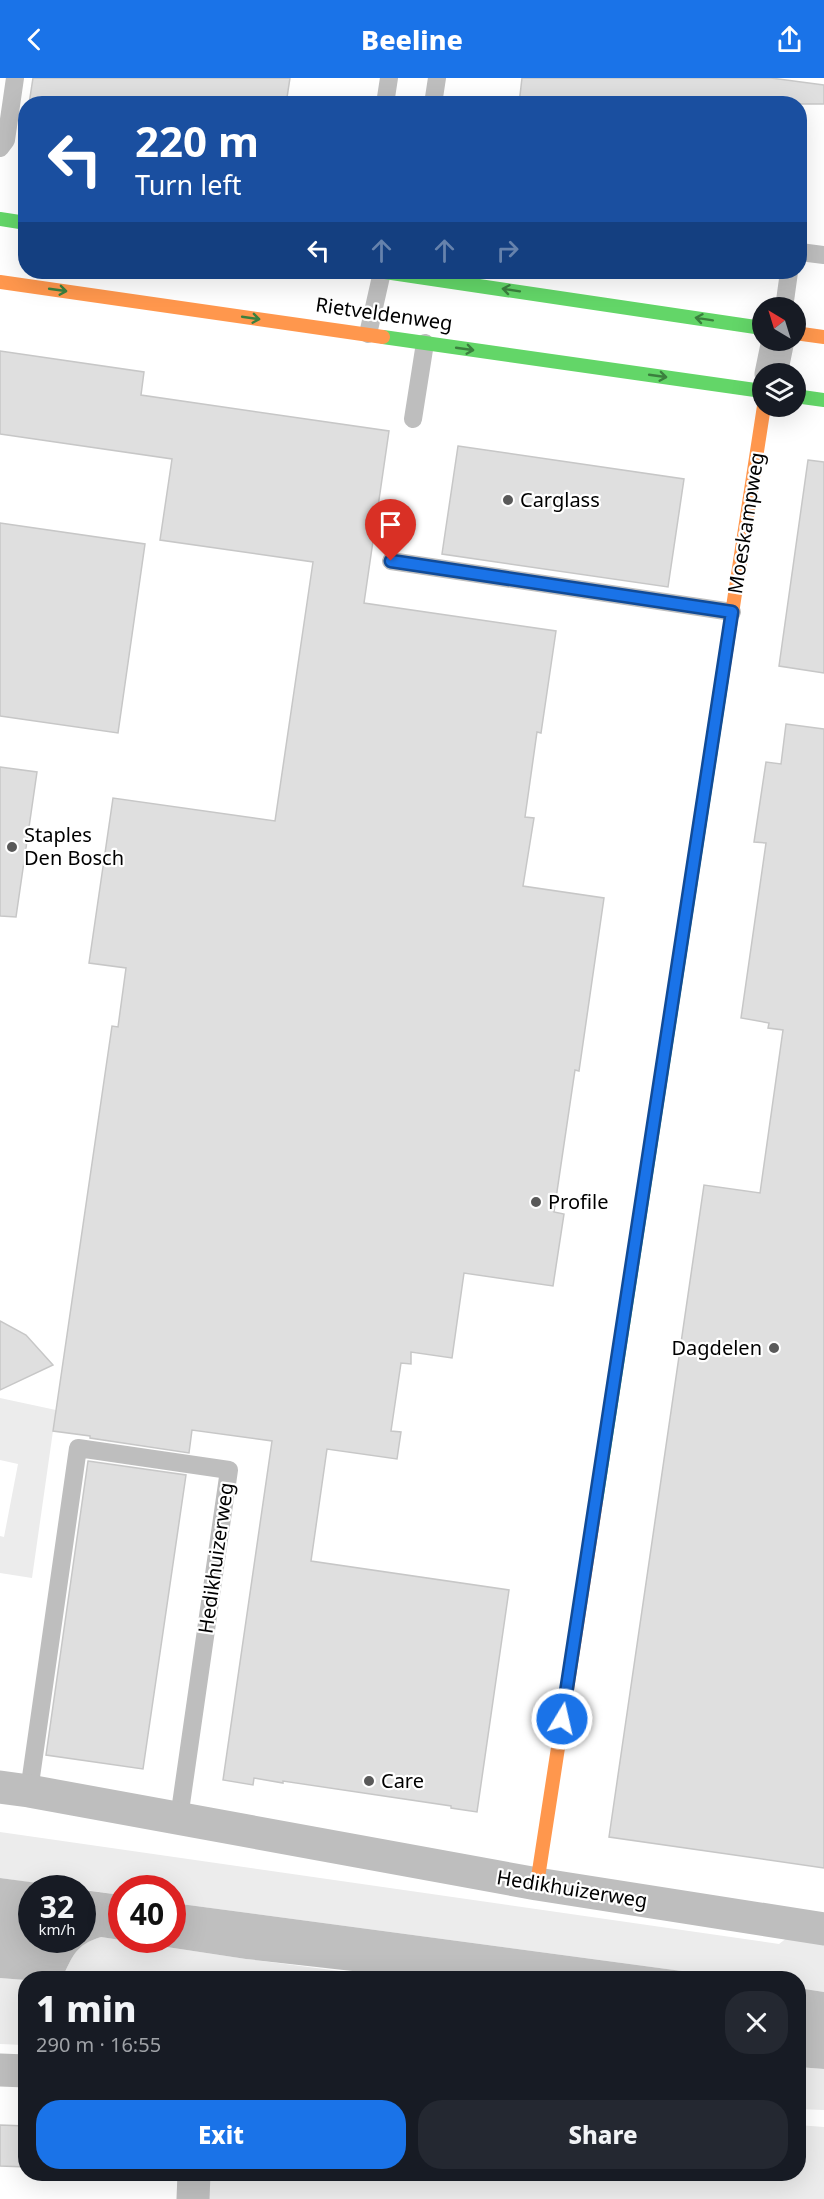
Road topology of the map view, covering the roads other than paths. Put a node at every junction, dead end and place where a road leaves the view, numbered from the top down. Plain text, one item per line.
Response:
1 (15, 78) edge
2 (389, 78) edge
3 (437, 78) edge
4 (386, 96) edge
5 (434, 96) edge
6 (0, 148) edge
7 (0, 219) edge
8 (18, 222) edge
9 (807, 253) edge
10 (824, 255) edge
11 (381, 279) edge
12 (430, 279) edge
13 (788, 279) edge
14 (0, 282) edge
15 (786, 297) edge
16 (752, 327) edge
17 (368, 334) junction
18 (806, 335) edge
19 (824, 337) edge
20 (425, 343) junction
21 (752, 390) edge
22 (806, 398) edge
23 (824, 400) edge
24 (762, 417) edge
25 (413, 419) dead end
26 (391, 561) dead end
27 (732, 612) junction
28 (14, 1789) edge
29 (179, 1818) junction
30 (537, 1884) junction
31 (824, 1929) edge
32 (0, 2070) edge
33 (18, 2071) edge
34 (194, 2181) edge
35 (193, 2199) edge

1 - 6 lane
2 - 4 lane
3 - 5 lane
7 - 8 street
9 - 10 lane
11 - 17 lane
16 -> 12 street
13 - 15 lane
14 -> 17 street, Rietveldenweg
17 - 20 street, Rietveldenweg
18 - 19 street
20 -> 21 street, Rietveldenweg
20 - 25 lane
22 - 23 street
24 - 27 street, Moeskampweg
26 - 27 lane
27 - 30 street, Moeskampweg
28 - 29 street, Hedikhuizerweg
28 - 29 lane, Hedikhuizerweg
29 - 30 street, Hedikhuizerweg
30 - 31 street, Hedikhuizerweg
32 - 33 street
34 - 35 street

